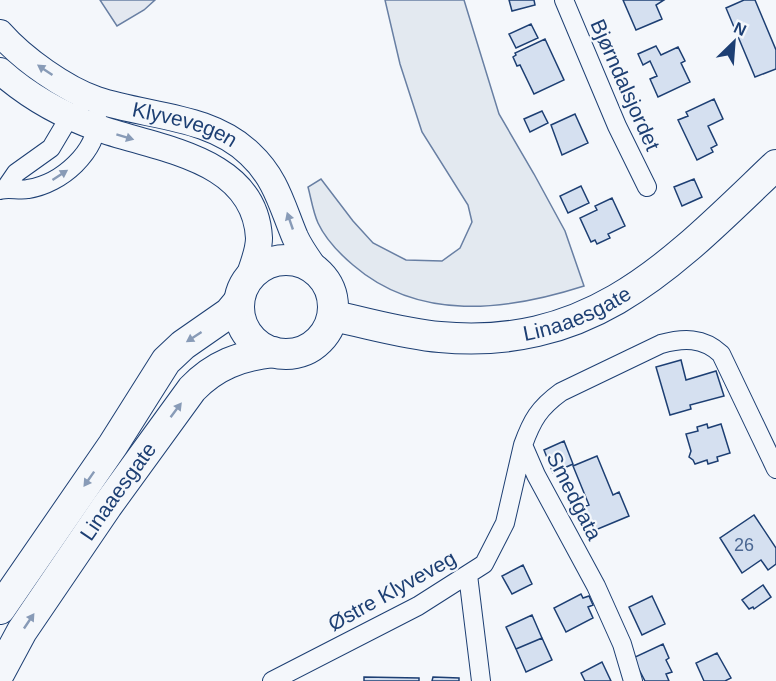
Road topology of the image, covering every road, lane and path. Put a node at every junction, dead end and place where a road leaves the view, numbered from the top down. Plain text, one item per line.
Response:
1 (564, 0) edge
2 (0, 33) edge
3 (0, 71) edge
4 (96, 99) junction
5 (70, 116) junction
6 (97, 128) junction
7 (776, 165) edge
8 (647, 187) dead end
9 (3, 189) edge
10 (317, 272) junction
11 (244, 289) junction
12 (333, 316) junction
13 (273, 352) junction
14 (523, 445) junction
15 (776, 469) edge
16 (468, 575) junction
17 (0, 609) edge
18 (0, 672) edge
19 (272, 681) edge
20 (481, 681) edge
21 (633, 681) edge

1 - 8 street, Bjørndalsjordet
4 -> 2 main road, Klyvevegen
3 - 5 main road, Klyvevegen
4 - 5 street
4 - 6 street
10 -> 4 main road, Klyvevegen
5 - 6 main road, Klyvevegen
5 - 9 street
9 -> 6 street
6 -> 11 main road, Klyvevegen
7 - 12 highway, Linaaesgate
10 - 11 highway, Linaaesgate
10 - 12 highway
11 - 13 highway
11 -> 17 highway, Linaaesgate
12 - 13 highway, Linaaesgate
18 -> 13 highway, Linaaesgate
14 - 15 street, Smedgata
14 - 16 street, Østre Klyveveg
14 - 21 street, Smedgata
16 - 19 street, Østre Klyveveg
16 - 20 street

